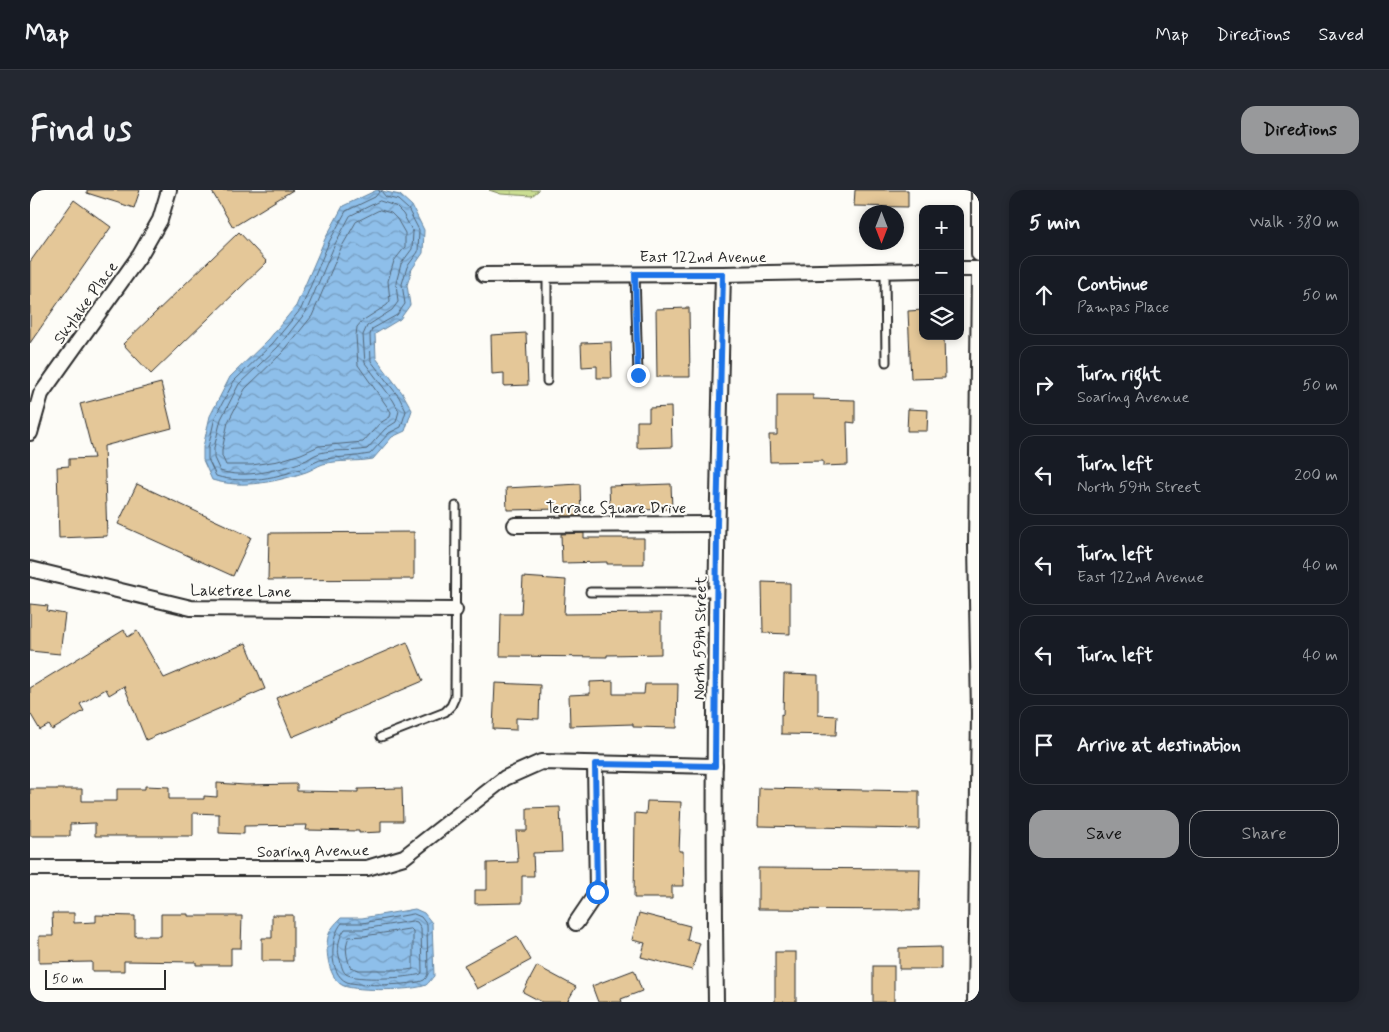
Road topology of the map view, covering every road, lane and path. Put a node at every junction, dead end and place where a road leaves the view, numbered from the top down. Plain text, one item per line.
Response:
1 (170, 190) edge
2 (979, 190) edge
3 (979, 254) edge
4 (964, 269) edge
5 (979, 269) edge
6 (919, 270) edge
7 (885, 271) junction
8 (546, 274) junction
9 (635, 274) junction
10 (723, 274) junction
11 (484, 275) dead end
12 (979, 276) edge
13 (886, 362) dead end
14 (638, 375) dead end
15 (547, 381) dead end
16 (30, 433) edge
17 (456, 506) dead end
18 (717, 524) junction
19 (516, 525) dead end
20 (977, 545) edge
21 (30, 569) edge
22 (590, 592) dead end
23 (717, 592) junction
24 (455, 610) junction
25 (979, 713) edge
26 (382, 737) dead end
27 (595, 764) junction
28 (715, 766) junction
29 (30, 868) edge
30 (576, 923) dead end
31 (716, 1002) edge
32 (975, 1002) edge

1 - 16 street, Skylake Place
2 - 3 street
4 - 5 street
6 - 7 street, East 122nd Avenue
7 - 10 street, East 122nd Avenue
7 - 13 lane
8 - 9 street, East 122nd Avenue
8 - 11 street, East 122nd Avenue
8 - 15 lane
9 - 10 street, East 122nd Avenue
9 - 14 lane
10 - 18 street, North 59th Street
12 - 20 street
17 - 24 lane
18 - 19 street, Terrace Square Drive
18 - 23 street, North 59th Street
20 - 25 street
21 - 24 street, Laketree Lane
22 - 23 lane
23 - 28 street, North 59th Street
24 - 26 lane
25 - 32 street
27 - 28 street, Soaring Avenue
27 - 29 street, Soaring Avenue
27 - 30 street
28 - 31 street, North 59th Street

